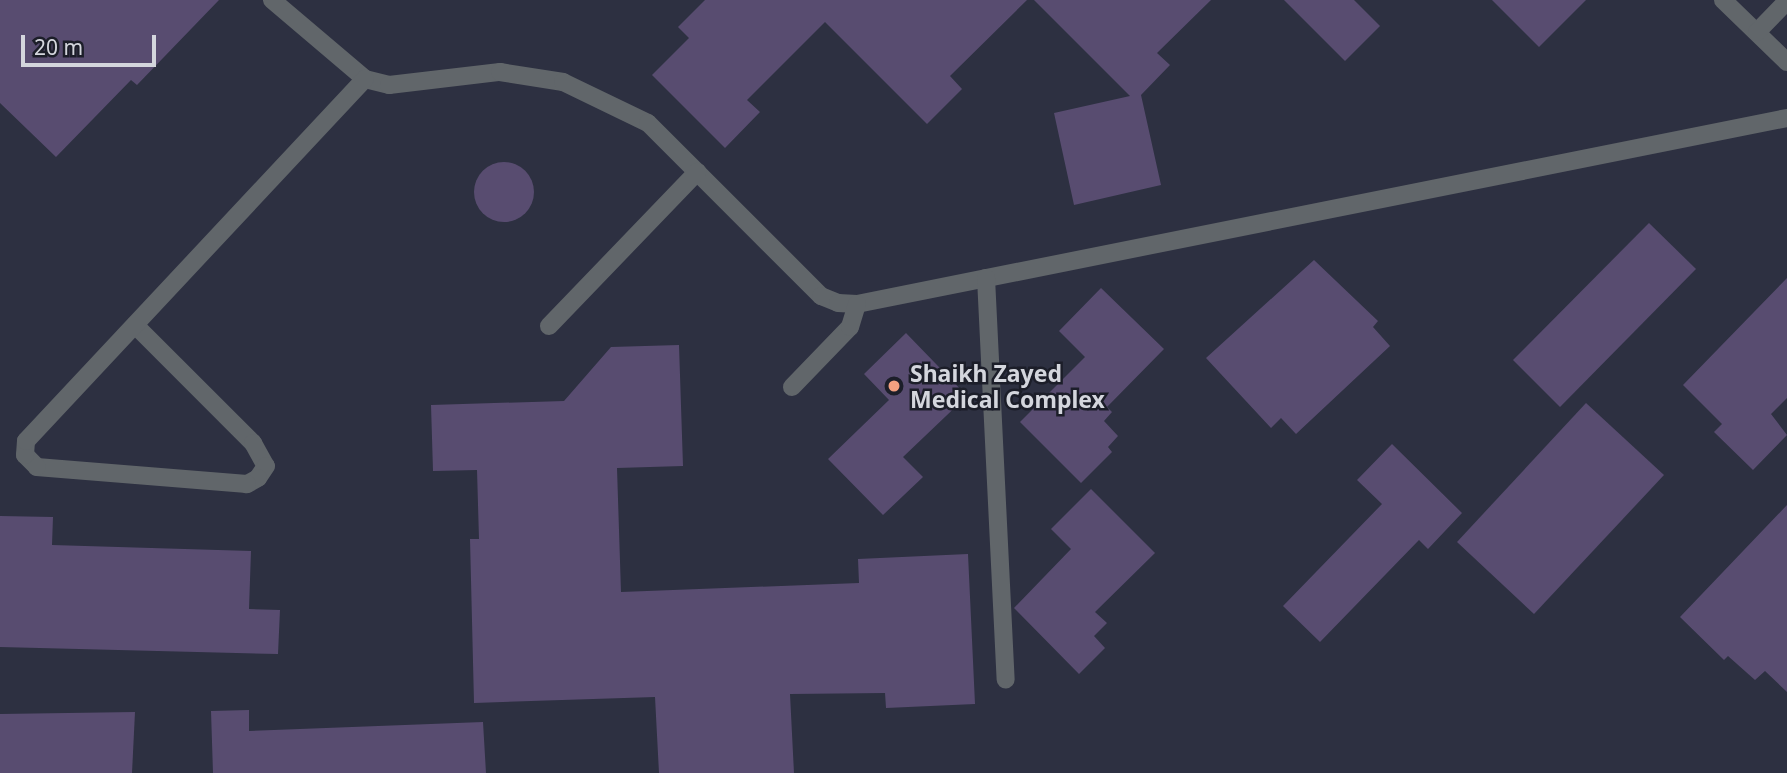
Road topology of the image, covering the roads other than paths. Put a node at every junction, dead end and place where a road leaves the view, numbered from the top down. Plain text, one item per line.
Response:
1 (272, 0) edge
2 (1723, 0) edge
3 (1787, 1) edge
4 (1757, 32) junction
5 (1787, 62) edge
6 (365, 79) junction
7 (1787, 118) edge
8 (697, 172) junction
9 (986, 278) junction
10 (857, 304) junction
11 (135, 325) junction
12 (549, 326) dead end
13 (792, 387) dead end
14 (1006, 680) dead end

1 - 6 street
2 - 4 street
3 - 4 street
4 - 5 street
6 - 8 street
6 - 11 street
7 - 9 street
8 - 10 street
8 - 12 street
9 - 10 street
9 - 14 street
10 - 13 street
11 - 11 street

